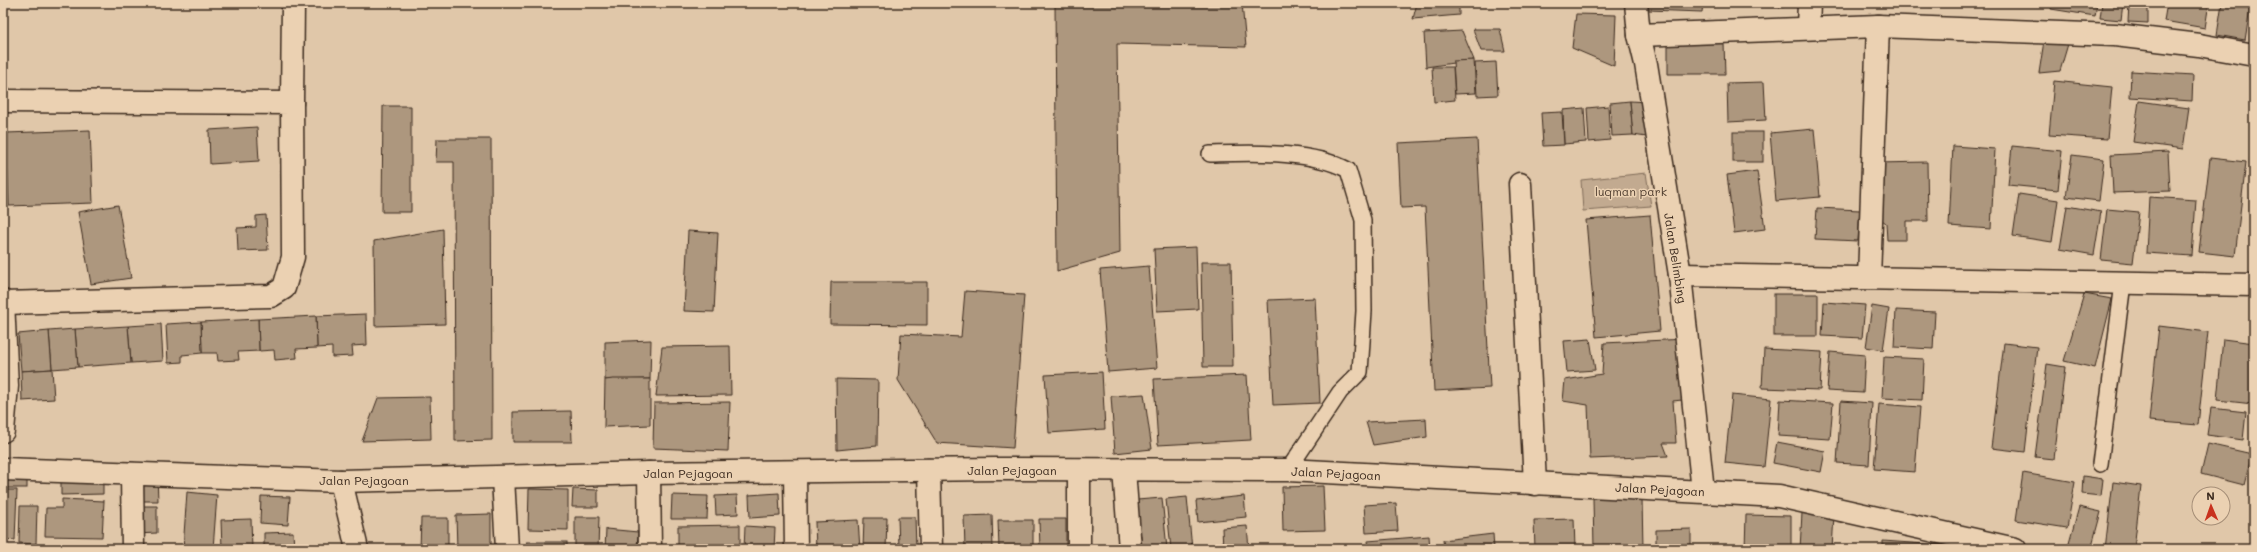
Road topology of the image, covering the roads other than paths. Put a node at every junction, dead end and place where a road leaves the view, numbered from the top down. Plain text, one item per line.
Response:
1 (293, 3) edge
2 (1636, 3) edge
3 (1809, 3) edge
4 (1878, 26) junction
5 (1808, 27) junction
6 (1639, 35) junction
7 (2254, 55) edge
8 (3, 101) edge
9 (292, 103) junction
10 (1210, 154) dead end
11 (1520, 184) dead end
12 (1680, 275) junction
13 (1868, 278) junction
14 (2123, 283) junction
15 (2254, 285) edge
16 (3, 302) edge
17 (3, 430) edge
18 (2100, 464) dead end
19 (3, 469) edge
20 (929, 470) junction
21 (1079, 470) junction
22 (1124, 470) junction
23 (1288, 470) junction
24 (649, 473) junction
25 (795, 473) junction
26 (132, 474) junction
27 (503, 478) junction
28 (341, 481) junction
29 (1535, 484) junction
30 (1703, 491) junction
31 (132, 549) edge
32 (357, 549) edge
33 (507, 549) edge
34 (650, 549) edge
35 (796, 549) edge
36 (931, 549) edge
37 (1079, 549) edge
38 (1130, 549) edge
39 (2015, 549) edge

1 - 9 street
2 - 6 street, Jalan Belimbing
3 - 5 street
4 - 5 street
4 - 7 street
4 - 13 street
5 - 6 street
6 - 12 street, Jalan Belimbing
8 - 9 street
9 - 16 street
10 - 23 lane
11 - 29 street
12 - 13 street
12 - 30 street, Jalan Belimbing
13 - 14 street
14 - 15 street
14 - 18 lane
16 - 17 street
19 - 26 street, Jalan Pejagoan
20 - 21 street, Jalan Pejagoan
20 - 25 street, Jalan Pejagoan
20 - 36 street
21 - 22 street, Jalan Pejagoan
21 - 37 street
22 - 23 street, Jalan Pejagoan
22 - 38 street
23 - 29 street, Jalan Pejagoan
24 - 25 street, Jalan Pejagoan
24 - 27 street, Jalan Pejagoan
24 - 34 street
25 - 35 street
26 - 28 street, Jalan Pejagoan
26 - 31 street
27 - 28 street, Jalan Pejagoan
27 - 33 street
28 - 32 street
29 - 30 street, Jalan Pejagoan
30 - 39 street, Jalan Pejagoan

